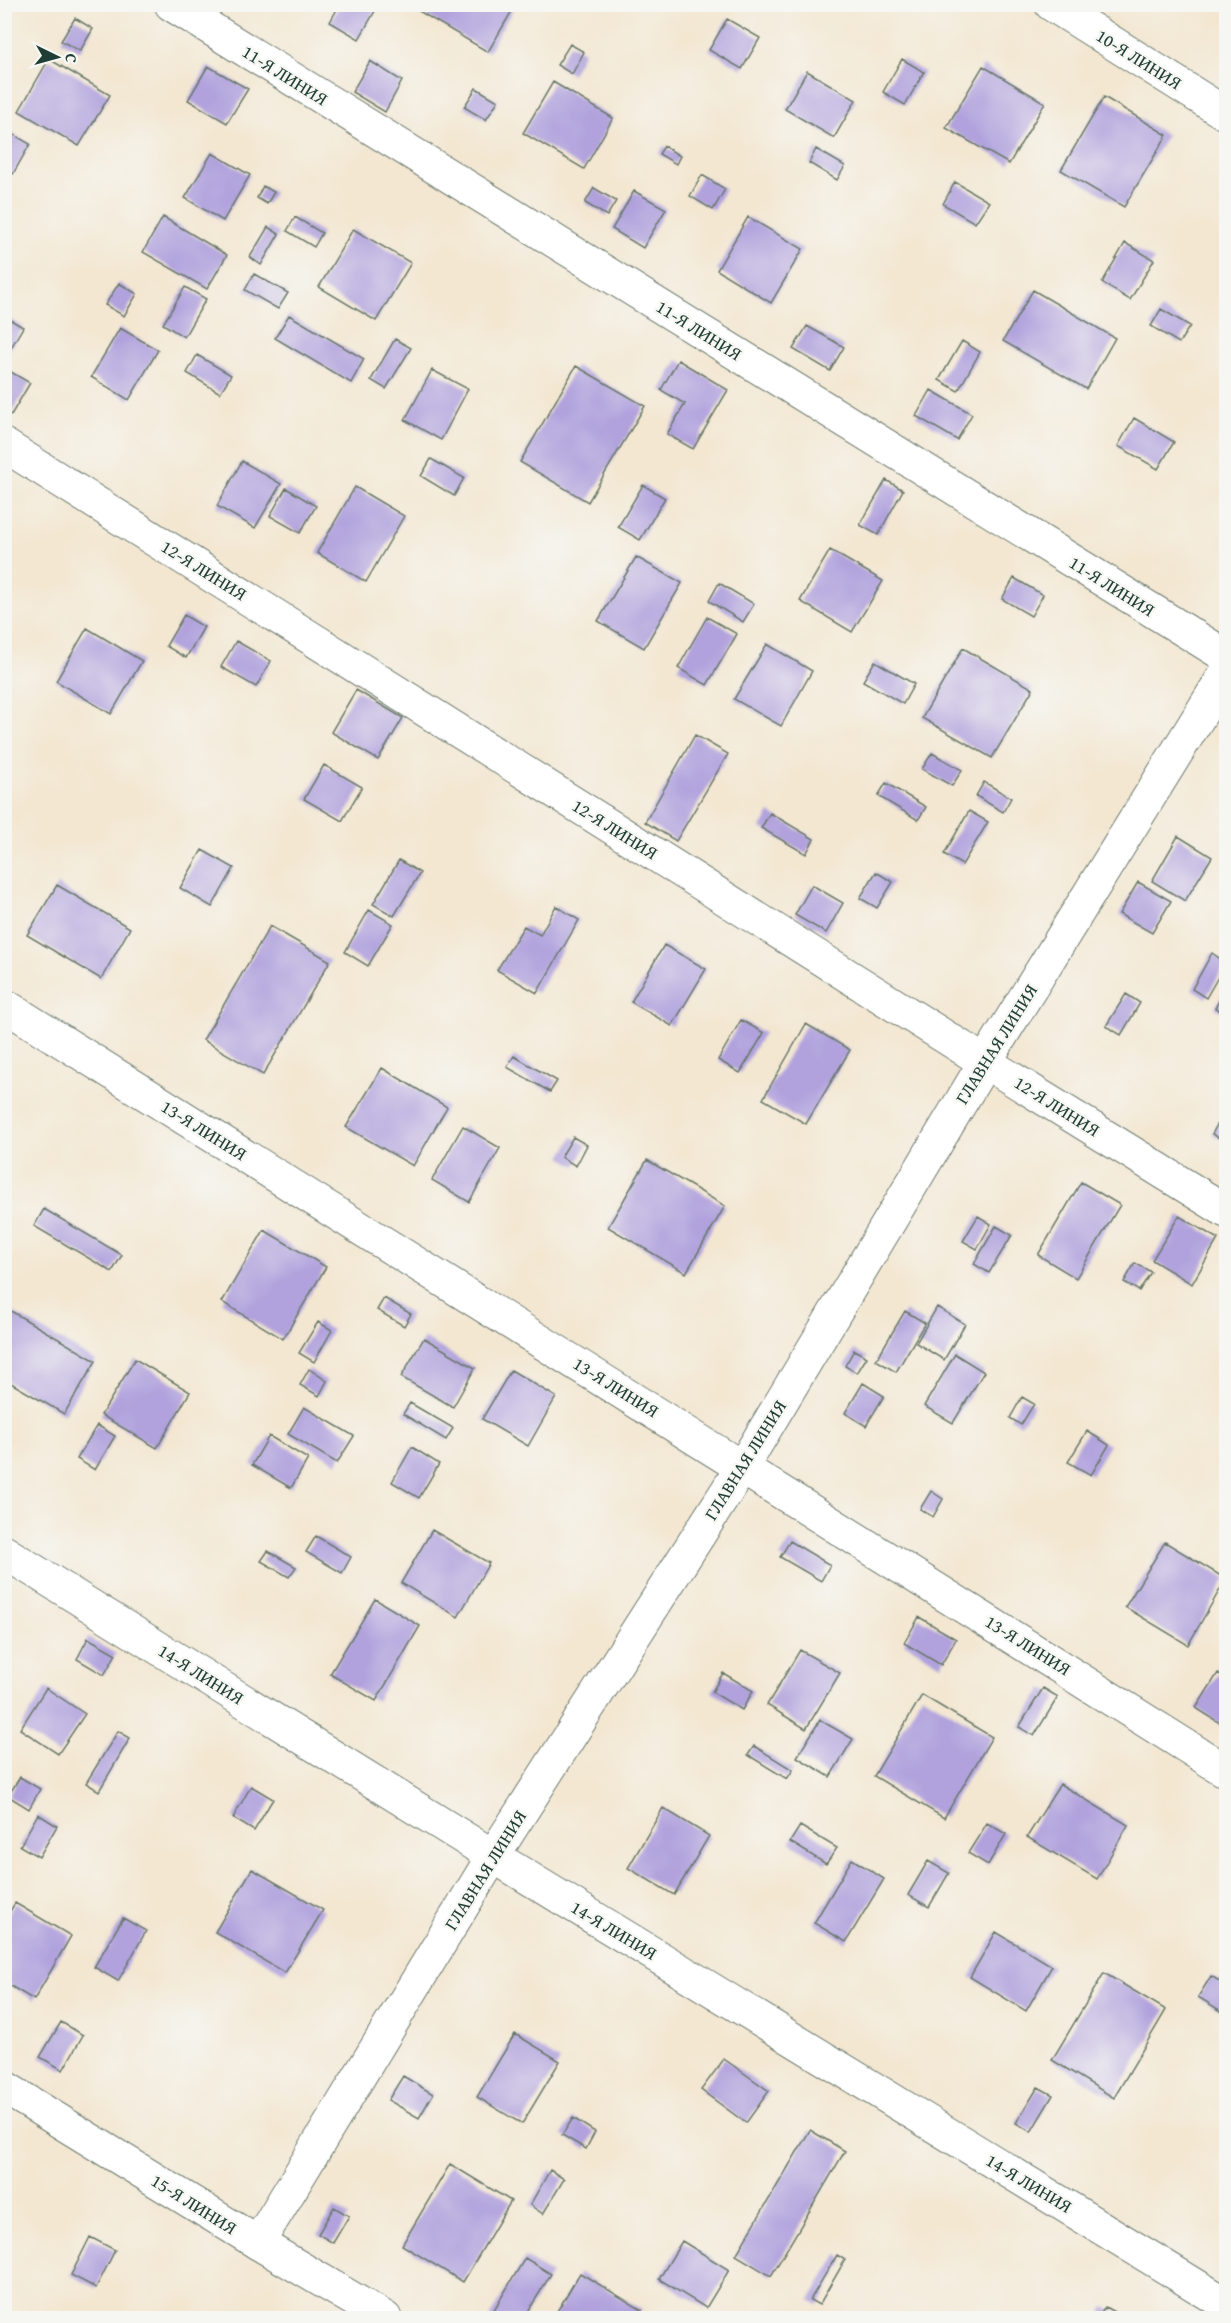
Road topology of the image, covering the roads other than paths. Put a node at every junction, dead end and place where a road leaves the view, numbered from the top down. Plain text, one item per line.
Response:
1 (171, 4) edge
2 (1051, 4) edge
3 (1227, 114) edge
4 (4, 445) edge
5 (1227, 656) edge
6 (1227, 673) edge
7 (4, 1005) edge
8 (985, 1062) junction
9 (1227, 1211) edge
10 (743, 1466) junction
11 (4, 1552) edge
12 (1227, 1771) edge
13 (493, 1856) junction
14 (4, 2087) edge
15 (258, 2243) junction
16 (1227, 2304) edge
17 (385, 2319) edge

1 - 5 street, 11-Я ЛИНИЯ
2 - 3 street, 10-Я ЛИНИЯ
4 - 8 street, 12-Я ЛИНИЯ
6 - 8 street, ГЛАВНАЯ ЛИНИЯ
7 - 10 street, 13-Я ЛИНИЯ
8 - 9 street, 12-Я ЛИНИЯ
8 - 10 street, ГЛАВНАЯ ЛИНИЯ
10 - 12 street, 13-Я ЛИНИЯ
10 - 13 street, ГЛАВНАЯ ЛИНИЯ
11 - 13 street, 14-Я ЛИНИЯ
13 - 15 street, ГЛАВНАЯ ЛИНИЯ
13 - 16 street, 14-Я ЛИНИЯ
14 - 15 street, 15-Я ЛИНИЯ
15 - 17 street, 15-Я ЛИНИЯ

